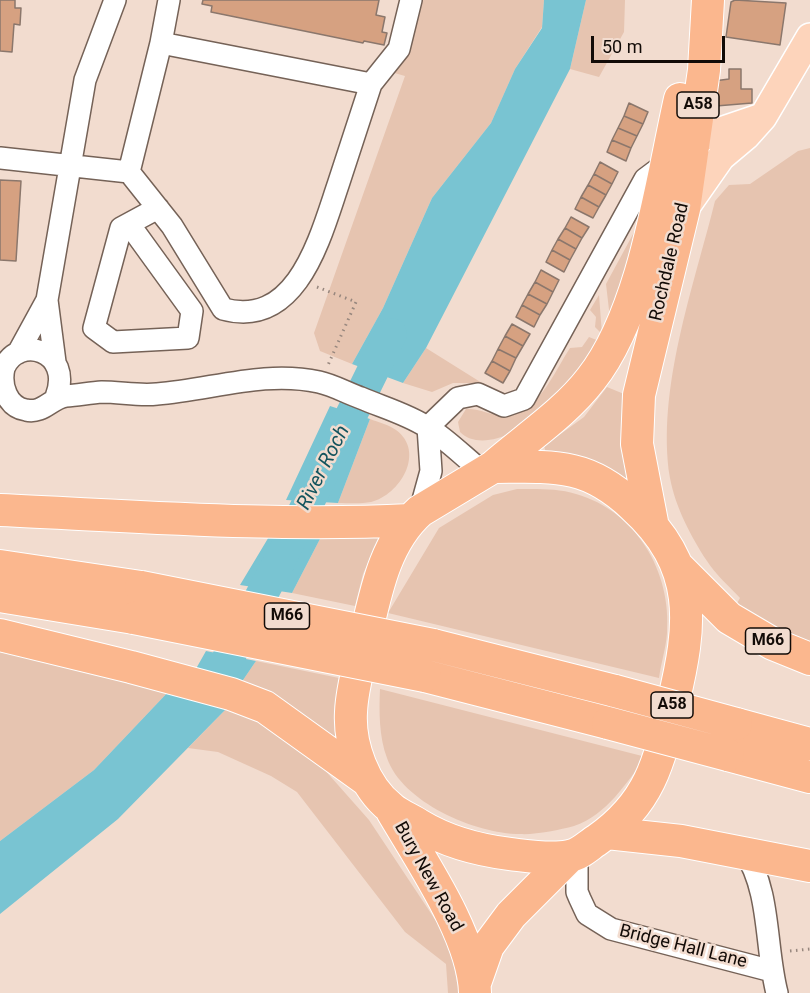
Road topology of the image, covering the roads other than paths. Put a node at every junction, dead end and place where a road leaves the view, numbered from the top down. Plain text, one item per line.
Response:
1 (116, 0) edge
2 (169, 0) edge
3 (411, 0) edge
4 (706, 0) edge
5 (810, 37) edge
6 (161, 43) junction
7 (370, 84) junction
8 (763, 117) junction
9 (692, 145) junction
10 (0, 158) edge
11 (665, 164) junction
12 (70, 167) junction
13 (129, 172) junction
14 (158, 208) junction
15 (684, 209) junction
16 (129, 224) junction
17 (47, 300) junction
18 (56, 363) junction
19 (7, 364) edge
20 (103, 392) junction
21 (57, 397) junction
22 (8, 406) edge
23 (419, 423) junction
24 (488, 470) junction
25 (0, 510) edge
26 (415, 516) junction
27 (651, 522) junction
28 (0, 566) edge
29 (678, 567) junction
30 (0, 596) edge
31 (0, 635) edge
32 (810, 659) edge
33 (810, 744) edge
34 (810, 777) edge
35 (369, 781) junction
36 (390, 807) junction
37 (607, 833) junction
38 (744, 851) junction
39 (573, 855) junction
40 (799, 863) edge
41 (772, 971) junction
42 (475, 988) edge
43 (777, 993) edge

1 - 12 street
2 - 6 street
3 - 7 street
4 - 9 highway, Rochdale Road / A58
4 - 11 highway, Rochdale Road / A58
5 - 8 main road
6 - 7 street
6 - 13 street
7 - 14 street
8 - 9 main road
8 - 15 main road
9 - 11 main road
9 - 15 highway, Rochdale Road / A58
10 - 12 street
11 - 23 street
11 - 24 highway, Rochdale Road / A58
12 - 13 street
12 - 17 street
13 - 14 street
14 - 16 street
15 - 27 highway, Rochdale Road / A58
16 - 16 street
17 - 18 street
17 - 19 street
18 - 19 street
18 - 20 street
18 - 21 street
19 - 22 street
20 - 21 street
20 - 23 street
21 - 22 street
23 - 24 street
23 - 26 street
24 - 26 highway, A58
24 - 27 highway, A58
25 - 26 highway
26 - 35 highway, A58
27 - 29 highway, A58
28 - 33 highway, M66, bridge
29 - 32 highway, M66
29 - 37 highway, A58
30 - 34 highway, M66, bridge
31 - 35 highway
35 - 36 highway, A58
36 - 39 highway, A58
36 - 42 highway, Bury New Road / A58
37 - 38 highway
37 - 39 highway, A58
38 - 40 highway
38 - 41 street, Bridge Hall Lane
39 - 41 street, Bridge Hall Lane
39 - 42 highway, Bury New Road / A58
41 - 43 street, Bridge Hall Lane

